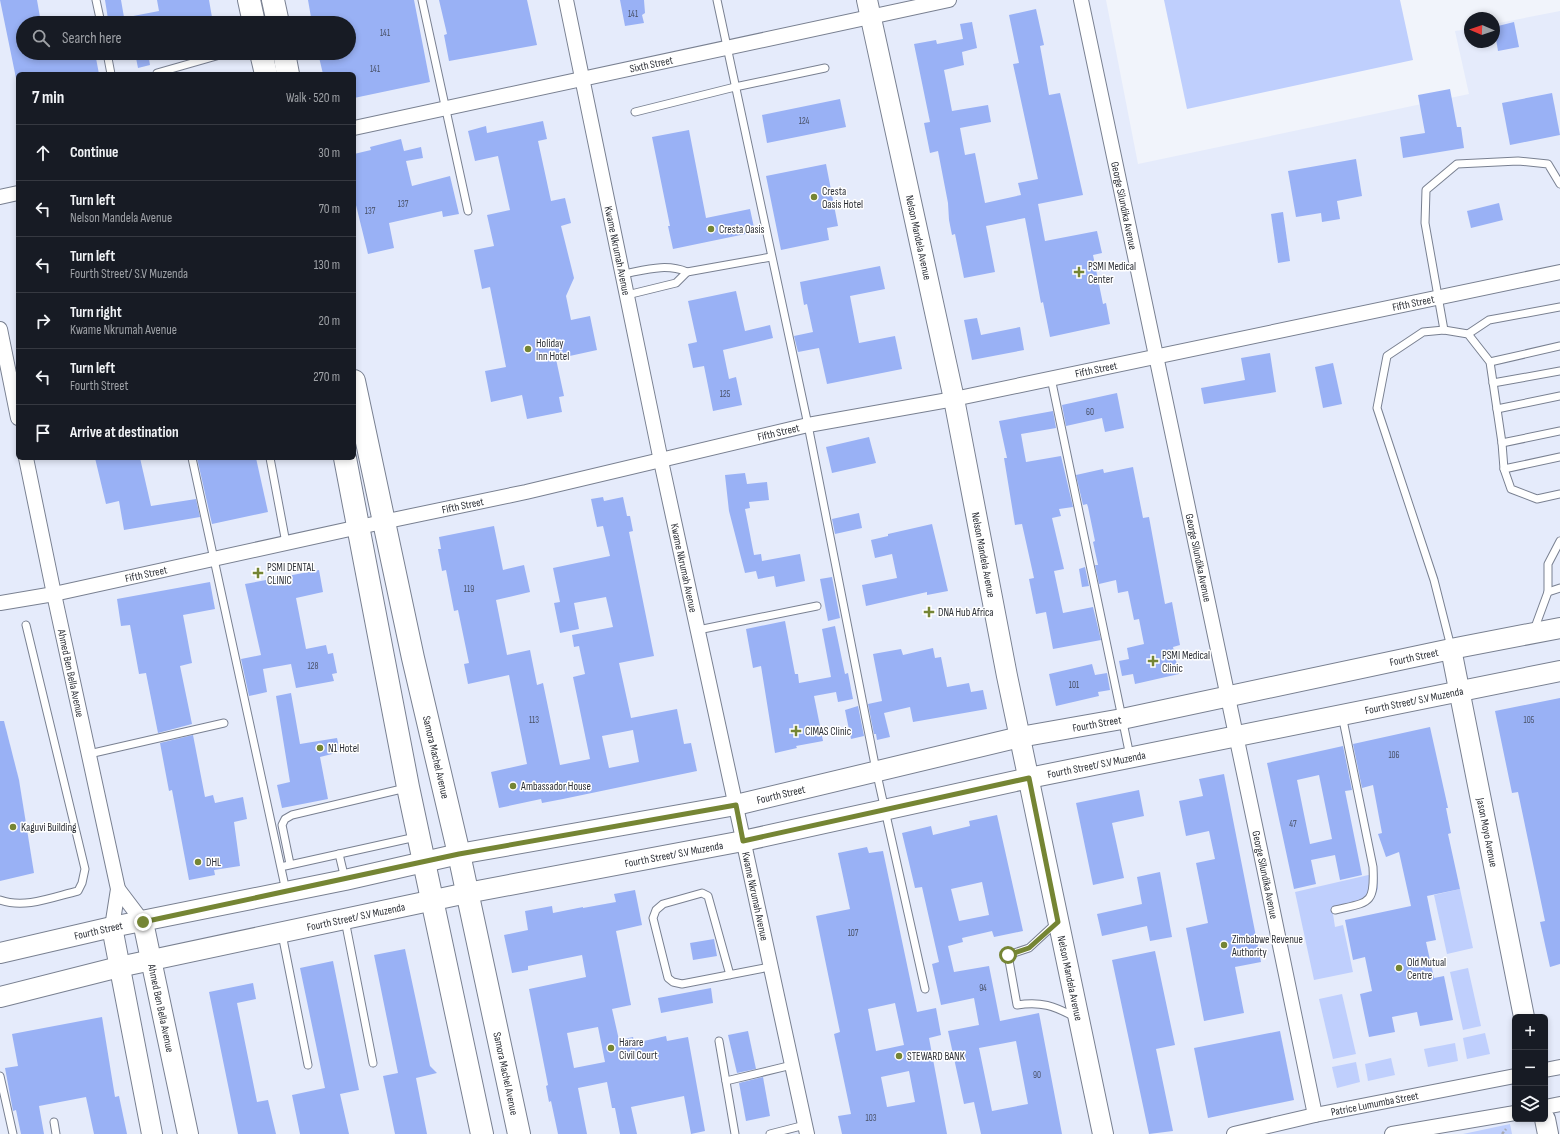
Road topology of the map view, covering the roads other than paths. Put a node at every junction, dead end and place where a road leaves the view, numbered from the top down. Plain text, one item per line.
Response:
1 (96, 0) edge
2 (249, 0) edge
3 (273, 0) edge
4 (422, 0) edge
5 (566, 0) edge
6 (717, 0) edge
7 (949, 0) edge
8 (1082, 0) edge
9 (869, 9) edge
10 (99, 16) edge
11 (252, 16) edge
12 (276, 16) edge
13 (727, 48) junction
14 (108, 60) edge
15 (202, 60) edge
16 (263, 60) edge
17 (285, 60) edge
18 (825, 68) dead end
19 (111, 72) edge
20 (160, 72) edge
21 (266, 72) edge
22 (288, 72) edge
23 (582, 78) junction
24 (735, 87) junction
25 (446, 109) junction
26 (634, 112) dead end
27 (356, 128) edge
28 (1560, 184) edge
29 (16, 193) edge
30 (0, 197) edge
31 (468, 211) dead end
32 (771, 257) junction
33 (687, 272) junction
34 (1560, 272) edge
35 (622, 274) junction
36 (627, 295) junction
37 (1436, 297) junction
38 (1560, 307) edge
39 (0, 330) edge
40 (1444, 330) junction
41 (1468, 334) junction
42 (1560, 346) edge
43 (1156, 356) junction
44 (1490, 362) junction
45 (1560, 371) edge
46 (1051, 378) junction
47 (1493, 383) junction
48 (356, 390) edge
49 (1560, 396) edge
50 (954, 399) junction
51 (16, 408) edge
52 (1497, 410) junction
53 (808, 425) junction
54 (1560, 431) edge
55 (1502, 443) junction
56 (1560, 457) edge
57 (26, 460) edge
58 (192, 460) edge
59 (270, 460) edge
60 (345, 460) edge
61 (661, 461) junction
62 (1504, 469) junction
63 (1560, 494) edge
64 (385, 521) junction
65 (358, 526) junction
66 (1560, 541) edge
67 (286, 543) junction
68 (214, 560) junction
69 (1560, 588) edge
70 (1548, 592) junction
71 (54, 594) junction
72 (0, 603) edge
73 (817, 606) dead end
74 (26, 625) dead end
75 (1560, 628) edge
76 (698, 630) junction
77 (1532, 634) junction
78 (1451, 649) junction
79 (1560, 671) edge
80 (1460, 690) junction
81 (1230, 696) junction
82 (1342, 715) junction
83 (1122, 719) junction
84 (224, 723) dead end
85 (1238, 736) junction
86 (1020, 738) junction
87 (89, 754) junction
88 (1130, 758) junction
89 (876, 770) junction
90 (1029, 778) junction
91 (408, 787) junction
92 (736, 805) junction
93 (885, 810) junction
94 (419, 837) junction
95 (743, 841) junction
96 (340, 854) junction
97 (459, 854) junction
98 (424, 862) junction
99 (290, 864) junction
100 (281, 867) junction
101 (345, 880) junction
102 (118, 889) junction
103 (286, 891) junction
104 (467, 893) junction
105 (0, 900) edge
106 (432, 901) junction
107 (1335, 910) dead end
108 (345, 919) junction
109 (143, 922) junction
110 (1058, 922) junction
111 (112, 927) junction
112 (282, 933) junction
113 (0, 953) edge
114 (150, 961) junction
115 (119, 967) junction
116 (770, 967) junction
117 (730, 975) junction
118 (924, 989) dead end
119 (0, 997) edge
120 (1523, 1014) edge
121 (1079, 1019) junction
122 (719, 1041) dead end
123 (373, 1063) dead end
124 (308, 1065) dead end
125 (792, 1065) junction
126 (1560, 1067) edge
127 (1548, 1069) edge
128 (0, 1076) edge
129 (1512, 1077) edge
130 (726, 1080) junction
131 (1560, 1104) edge
132 (1548, 1106) edge
133 (1512, 1114) edge
134 (1315, 1115) junction
135 (54, 1122) dead end
136 (1546, 1122) edge
137 (806, 1129) edge
138 (12, 1134) edge
139 (56, 1134) edge
140 (152, 1134) edge
141 (188, 1134) edge
142 (482, 1134) edge
143 (519, 1134) edge
144 (735, 1134) edge
145 (770, 1134) edge
146 (1103, 1134) edge
147 (1234, 1134) edge
148 (1392, 1134) edge
149 (1548, 1134) edge

1 - 10 lane
2 - 11 highway
3 - 12 highway
4 - 25 lane
5 - 23 street, Kwame Nkrumah Avenue
6 - 13 lane
7 - 9 street, Sixth Street
8 - 43 street, George Silundika Avenue
9 - 13 street, Sixth Street
9 - 50 main road, Nelson Mandela Avenue
13 - 23 street, Sixth Street
13 - 24 lane
14 - 19 lane
15 - 20 lane
16 - 21 highway
17 - 22 highway
18 - 24 lane
23 - 25 street, Sixth Street
23 - 35 street, Kwame Nkrumah Avenue
24 - 26 lane
24 - 32 lane
25 - 27 street, Sixth Street
25 - 31 lane
28 - 37 lane
29 - 30 street
32 - 33 lane
32 - 53 lane
33 - 35 lane
33 - 36 lane
34 - 37 street, Fifth Street
35 - 36 street, Kwame Nkrumah Avenue
36 - 61 street, Kwame Nkrumah Avenue
37 - 40 lane
37 - 43 street, Fifth Street
38 - 41 lane
39 - 51 street
40 - 41 lane
40 - 78 lane
41 - 44 lane
42 - 44 lane
43 - 46 street, Fifth Street
43 - 81 street, George Silundika Avenue
44 - 47 lane
45 - 47 lane
46 - 50 street, Fifth Street
46 - 83 lane
47 - 52 lane
48 - 64 highway, Samora Machel Avenue
49 - 52 lane
50 - 53 street, Fifth Street
50 - 86 main road, Nelson Mandela Avenue
52 - 55 lane
53 - 61 street, Fifth Street
53 - 89 lane
54 - 55 lane
55 - 62 lane
56 - 62 lane
57 - 71 street, Ahmed Ben Bella Avenue
58 - 68 lane
59 - 67 lane
60 - 65 highway
61 - 64 street, Fifth Street
61 - 76 street, Kwame Nkrumah Avenue
62 - 63 lane
64 - 65 street, Fifth Street
64 - 97 highway, Samora Machel Avenue
65 - 67 street, Fifth Street
65 - 91 highway
66 - 70 lane
67 - 68 street, Fifth Street
68 - 71 street, Fifth Street
68 - 100 lane
69 - 70 lane
70 - 77 lane
71 - 72 street, Fifth Street
71 - 87 street, Ahmed Ben Bella Avenue
73 - 76 lane
74 - 105 lane
75 - 77 main road, Fourth Street
76 - 92 street, Kwame Nkrumah Avenue
77 - 78 main road, Fourth Street
78 - 80 main road, Jason Moyo Avenue
78 - 81 main road, Fourth Street
79 - 80 main road, Fourth Street/ S.V Muzenda
80 - 82 main road, Fourth Street/ S.V Muzenda
80 - 120 main road, Jason Moyo Avenue
81 - 83 main road, Fourth Street
81 - 85 street, George Silundika Avenue
82 - 85 main road, Fourth Street/ S.V Muzenda
82 - 107 lane
83 - 86 main road, Fourth Street
83 - 88 lane
84 - 87 lane
85 - 88 main road, Fourth Street/ S.V Muzenda
85 - 134 street, George Silundika Avenue
86 - 89 main road, Fourth Street
86 - 90 main road, Nelson Mandela Avenue
87 - 102 street, Ahmed Ben Bella Avenue
88 - 90 main road, Fourth Street/ S.V Muzenda
89 - 92 main road, Fourth Street
89 - 93 lane
90 - 93 main road, Fourth Street/ S.V Muzenda
90 - 110 main road, Nelson Mandela Avenue
91 - 94 highway
91 - 99 lane
92 - 95 street, Kwame Nkrumah Avenue
92 - 97 main road, Fourth Street
93 - 95 main road, Fourth Street/ S.V Muzenda
93 - 118 lane
94 - 96 lane
94 - 98 highway
95 - 104 main road, Fourth Street/ S.V Muzenda
95 - 116 street, Kwame Nkrumah Avenue
96 - 99 lane
96 - 101 lane
97 - 98 main road, Fourth Street
97 - 104 highway, Samora Machel Avenue
98 - 101 main road, Fourth Street
98 - 106 highway
99 - 100 lane
100 - 103 lane
101 - 103 main road, Fourth Street
102 - 109 street, Ahmed Ben Bella Avenue
102 - 111 street, Ahmed Ben Bella Avenue
103 - 109 main road, Fourth Street
104 - 106 main road, Fourth Street/ S.V Muzenda
104 - 143 highway, Samora Machel Avenue
106 - 108 main road, Fourth Street/ S.V Muzenda
106 - 142 highway
108 - 112 main road, Fourth Street/ S.V Muzenda
108 - 123 lane
109 - 111 main road, Fourth Street
109 - 114 main road, Ahmed Ben Bella Avenue
110 - 121 main road, Nelson Mandela Avenue
110 - 121 lane
111 - 113 main road, Fourth Street
111 - 115 main road, Ahmed Ben Bella Avenue
112 - 114 main road, Fourth Street/ S.V Muzenda
112 - 124 lane
114 - 115 main road, Fourth Street/ S.V Muzenda
114 - 141 main road, Ahmed Ben Bella Avenue
115 - 119 main road, Fourth Street/ S.V Muzenda
115 - 140 main road, Ahmed Ben Bella Avenue
116 - 117 lane
116 - 125 street, Kwame Nkrumah Avenue
117 - 117 lane
121 - 146 main road, Nelson Mandela Avenue
122 - 130 lane
125 - 130 lane
125 - 137 street, Kwame Nkrumah Avenue
126 - 127 street
128 - 138 lane
129 - 134 street, Patrice Lumumba Street
130 - 144 lane
131 - 132 street
133 - 148 street
134 - 147 street, Patrice Lumumba Street
135 - 139 lane
136 - 149 main road
137 - 145 lane

